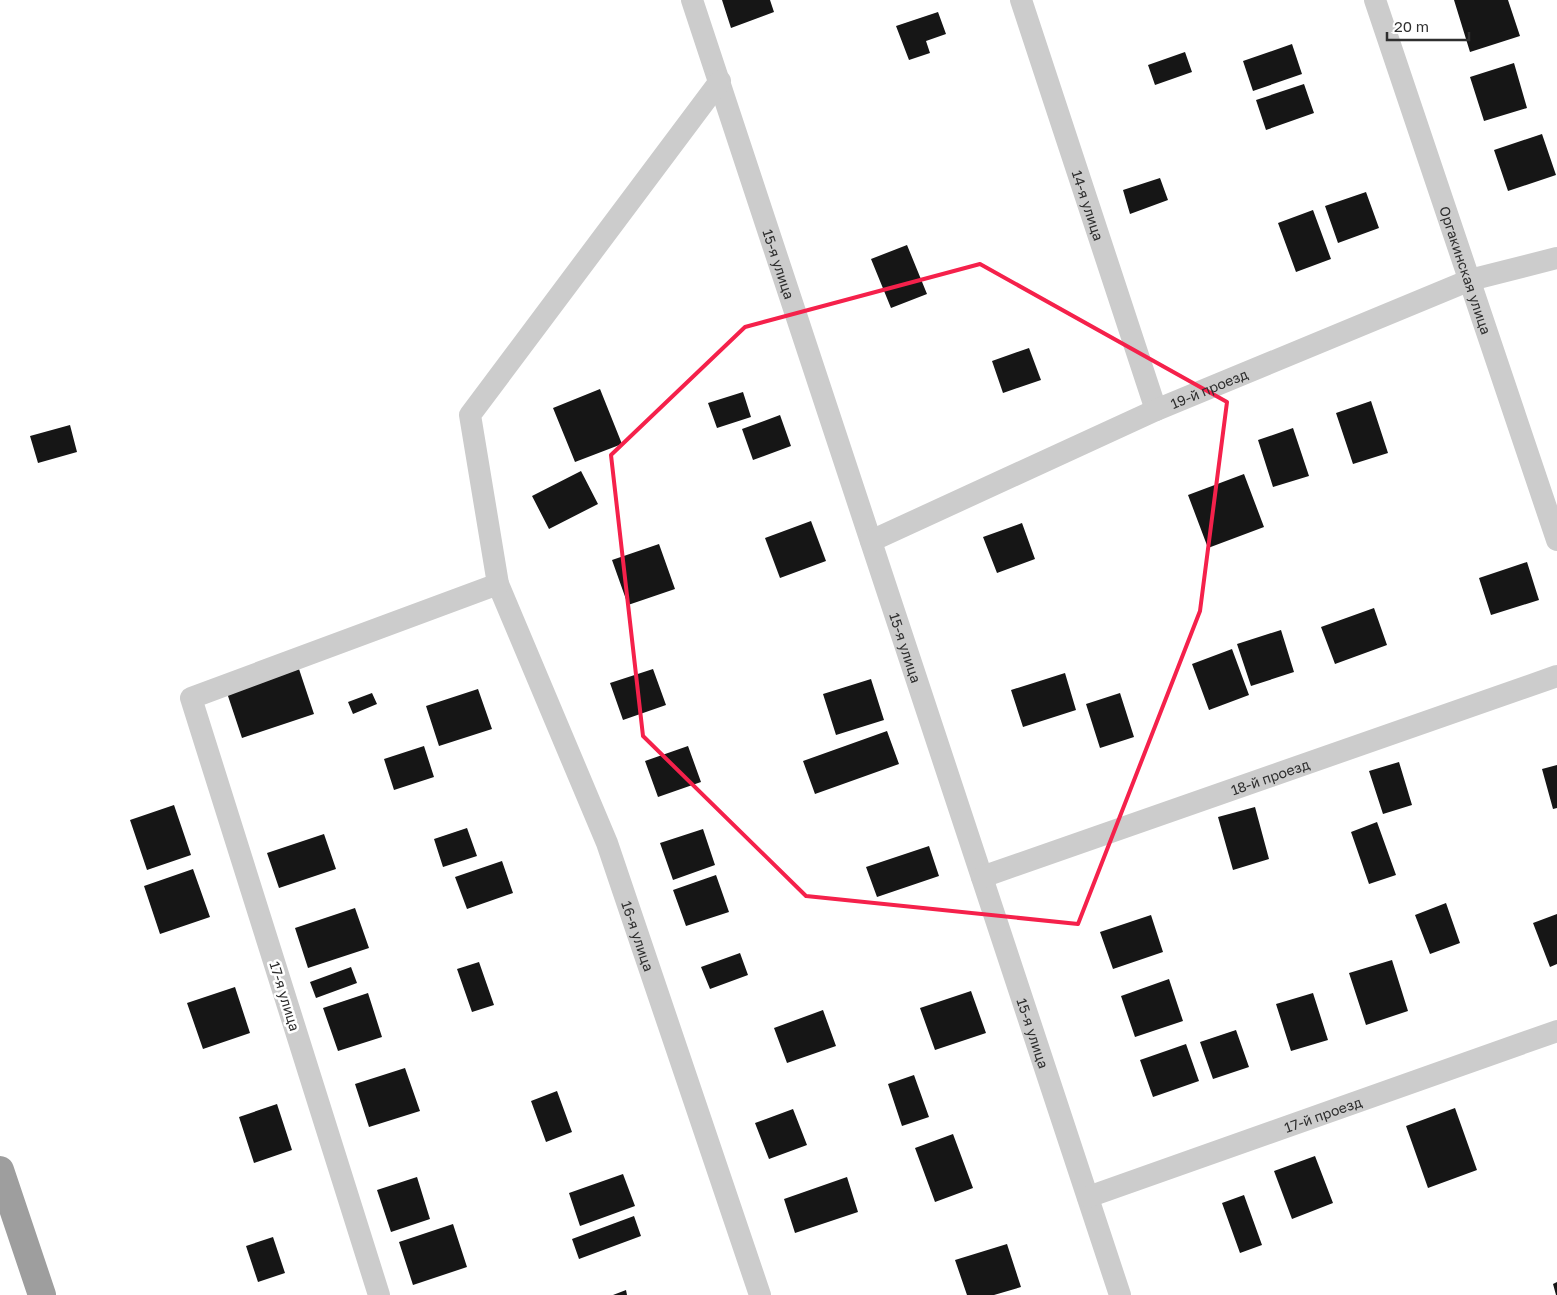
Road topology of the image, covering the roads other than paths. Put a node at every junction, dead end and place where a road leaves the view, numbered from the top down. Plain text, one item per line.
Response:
1 (692, 0) edge
2 (1020, 0) edge
3 (1375, 0) edge
4 (720, 81) junction
5 (1557, 258) edge
6 (1470, 280) junction
7 (1156, 410) junction
8 (1557, 540) edge
9 (871, 542) junction
10 (498, 584) junction
11 (1557, 676) edge
12 (982, 877) junction
13 (1557, 1031) edge
14 (0, 1170) edge
15 (1088, 1197) junction
16 (42, 1295) edge
17 (379, 1295) edge
18 (760, 1295) edge
19 (1120, 1295) edge

1 - 4 street, 15-я улица
2 - 7 street, 14-я улица
3 - 6 street, Оргакинская улица
4 - 9 street, 15-я улица
4 - 10 street, 16-я улица
5 - 6 street, 19-й проезд
6 - 7 street, 19-й проезд
6 - 8 street, Оргакинская улица
7 - 9 street, 19-й проезд
9 - 12 street, 15-я улица
10 - 17 street, 17-я улица
10 - 18 street, 16-я улица
11 - 12 street, 18-й проезд
12 - 15 street, 15-я улица
13 - 15 street, 17-й проезд
14 - 16 highway
15 - 19 street, 15-я улица

